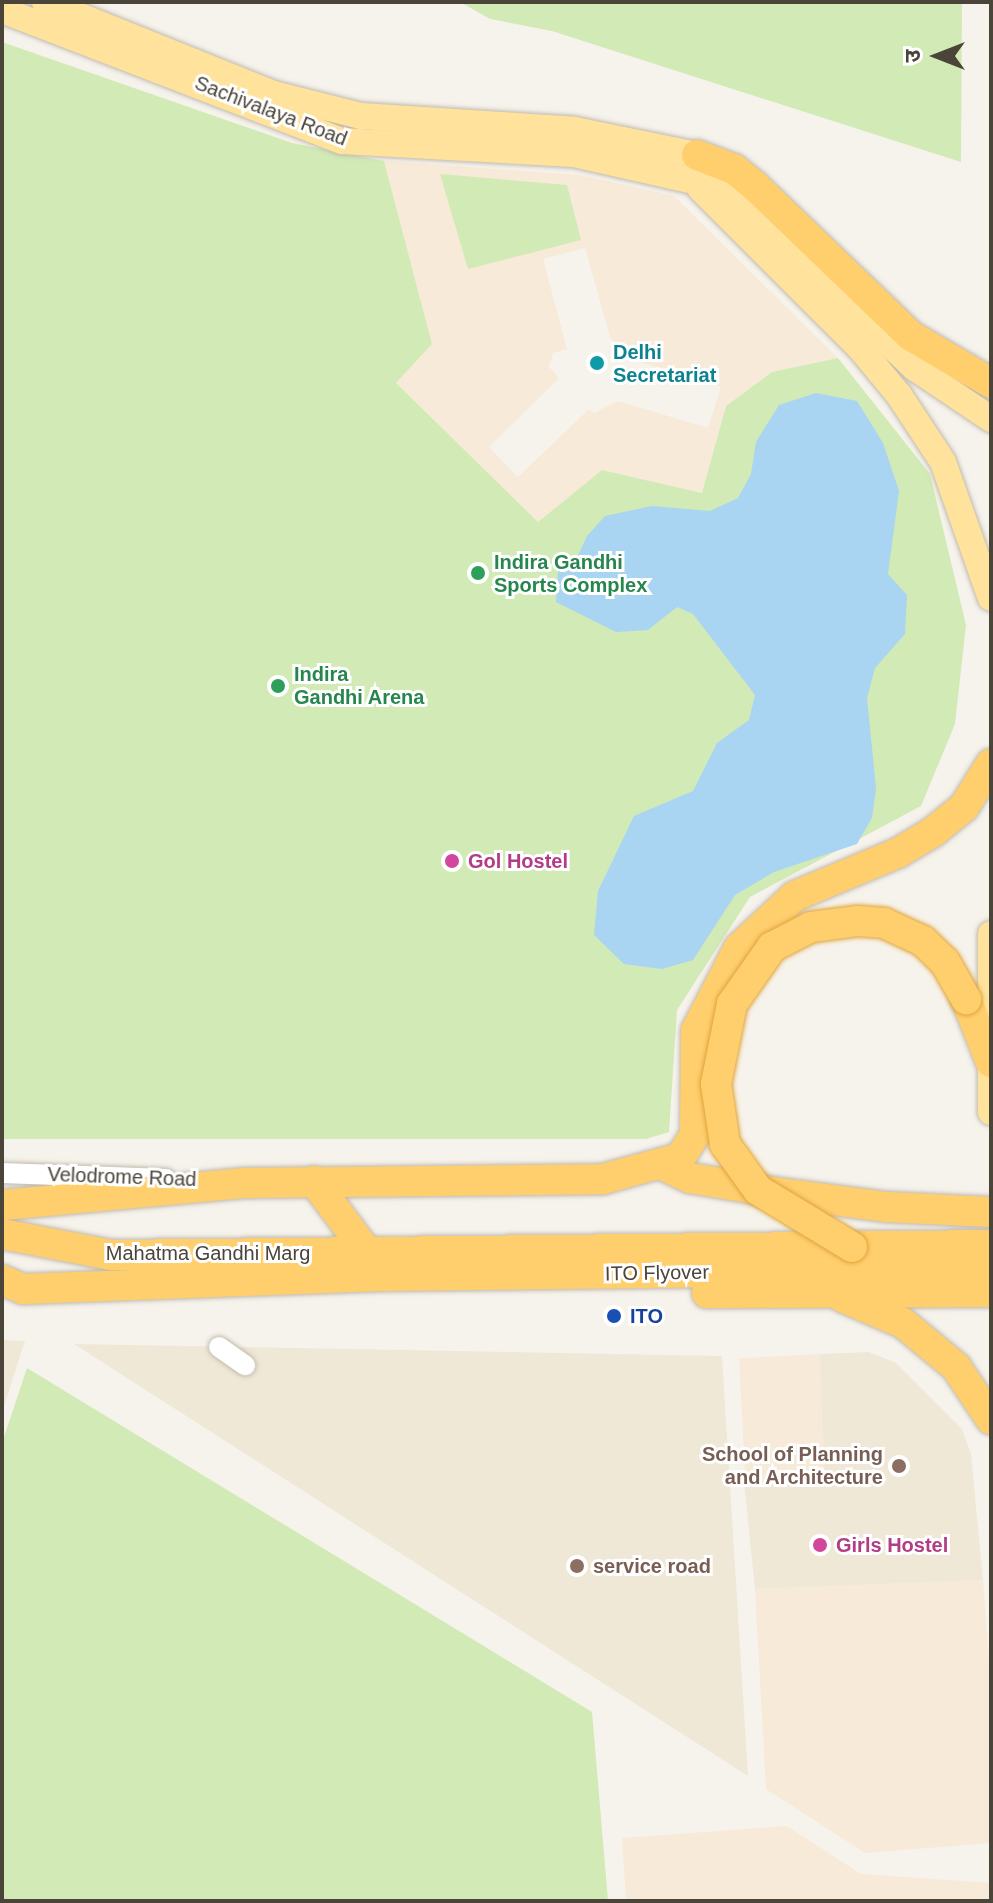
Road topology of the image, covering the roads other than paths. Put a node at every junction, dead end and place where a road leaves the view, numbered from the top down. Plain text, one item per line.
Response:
1 (45, 2) edge
2 (2, 10) edge
3 (361, 116) junction
4 (439, 136) junction
5 (643, 140) junction
6 (355, 143) junction
7 (695, 167) junction
8 (637, 169) junction
9 (808, 267) junction
10 (991, 383) edge
11 (991, 419) edge
12 (991, 598) edge
13 (991, 764) edge
14 (991, 934) edge
15 (991, 1062) edge
16 (991, 1112) edge
17 (662, 1165) junction
18 (2, 1173) edge
19 (314, 1181) junction
20 (243, 1183) junction
21 (2, 1205) edge
22 (991, 1212) edge
23 (2, 1234) edge
24 (991, 1245) edge
25 (852, 1247) junction
26 (377, 1260) junction
27 (991, 1269) edge
28 (323, 1277) junction
29 (9, 1286) edge
30 (991, 1292) edge
31 (833, 1293) junction
32 (219, 1347) dead end
33 (245, 1365) dead end
34 (991, 1419) edge

1 - 3 main road, Sachivalaya Road
2 - 6 main road, Sachivalaya Road
3 - 4 main road, Sachivalaya Road
3 - 6 main road
4 - 5 main road, Sachivalaya Road
4 - 6 main road, Sachivalaya Road
4 - 8 main road, Sachivalaya Road
5 - 7 main road, Sachivalaya Road
5 - 8 main road
7 - 8 main road, Sachivalaya Road
7 - 9 main road
7 - 9 highway
9 - 10 highway
9 - 11 main road
9 - 12 main road
13 - 17 highway
14 - 15 main road
15 - 16 main road
15 - 25 highway, bridge
17 - 19 highway
17 - 22 highway
18 - 20 street, Velodrome Road
19 - 20 highway
19 - 26 highway
20 - 21 highway
23 - 26 highway, Mahatma Gandhi Marg
24 - 25 highway, ITO Flyover
25 - 26 highway, ITO Flyover
26 - 27 highway, ITO Flyover
26 - 28 highway, ITO Flyover
28 - 29 highway, Mahatma Gandhi Marg
28 - 31 highway
30 - 31 highway
31 - 34 highway
32 - 33 street

